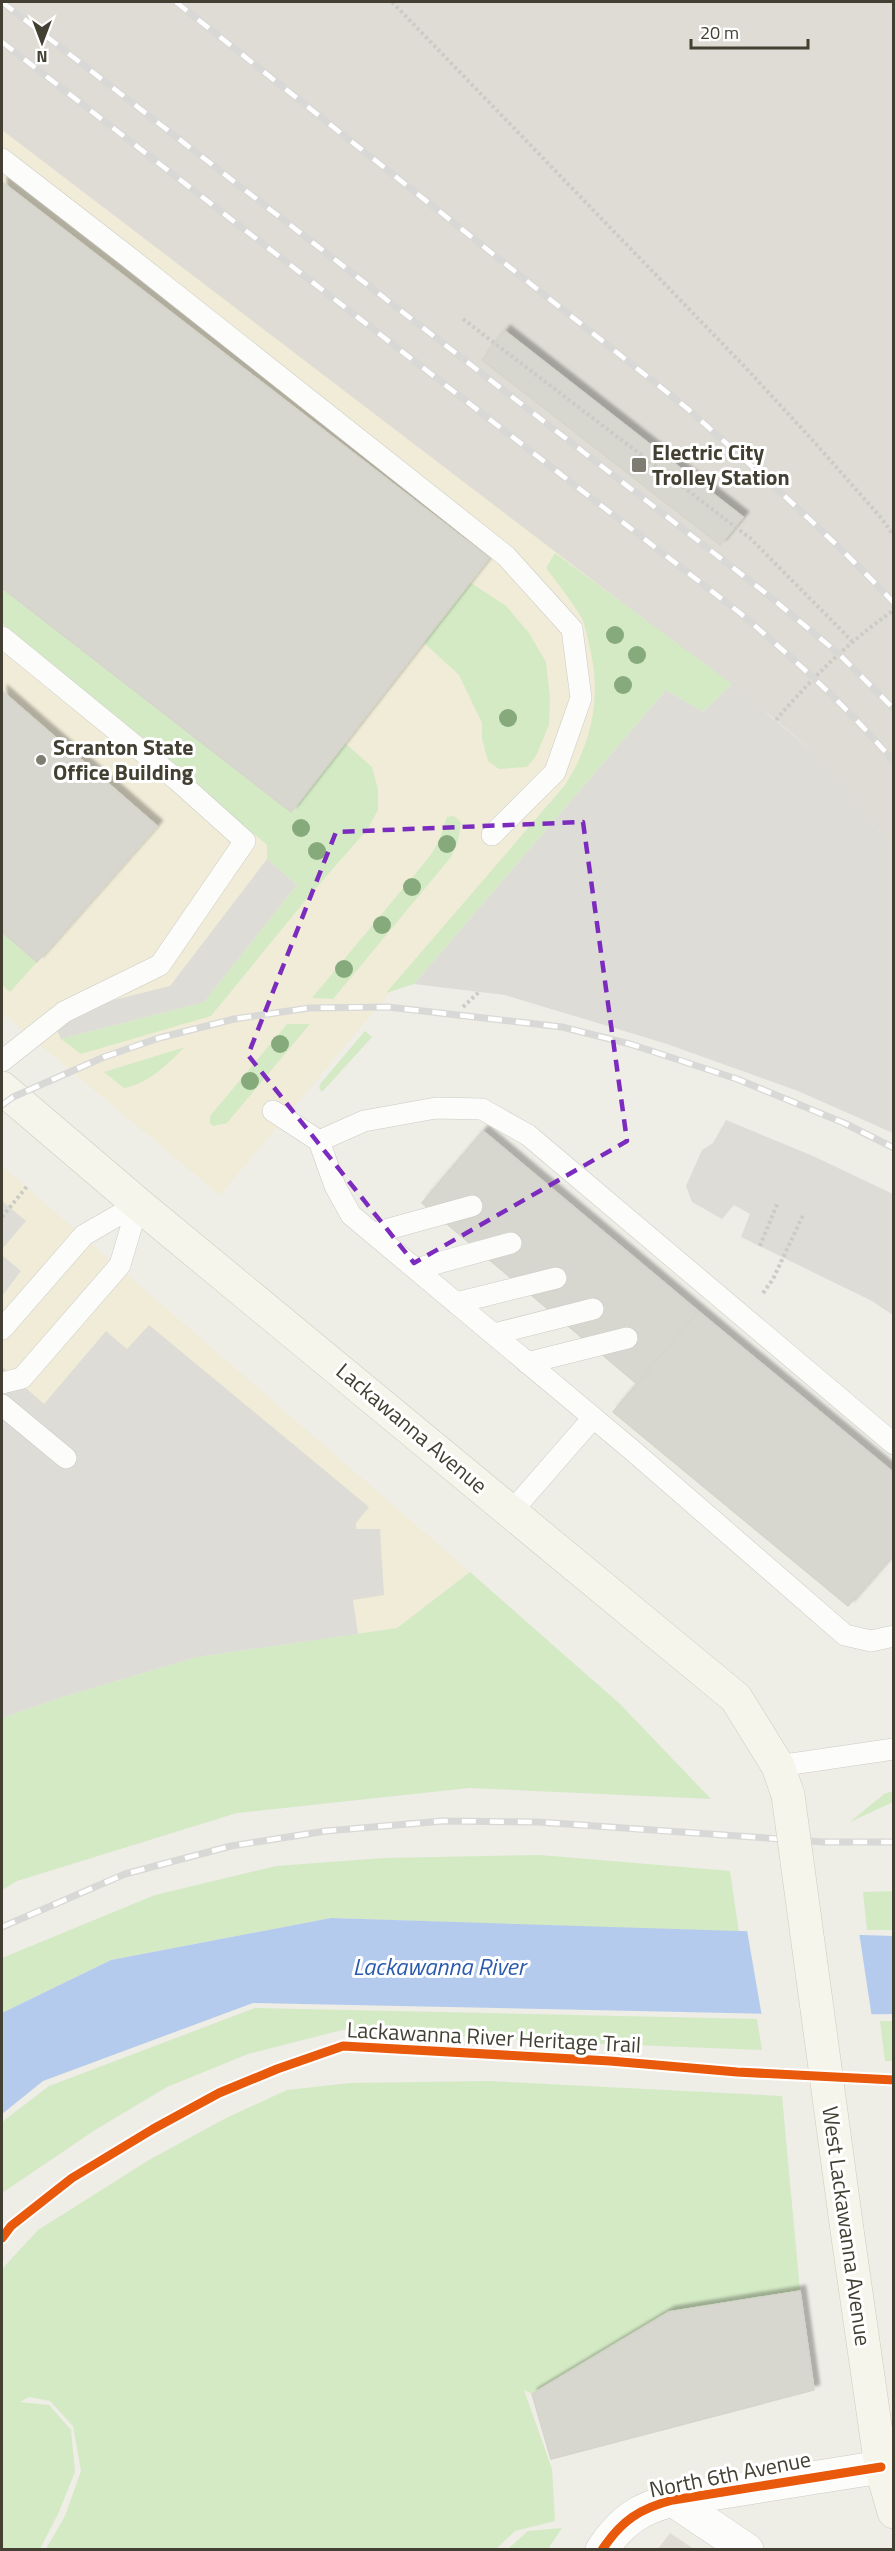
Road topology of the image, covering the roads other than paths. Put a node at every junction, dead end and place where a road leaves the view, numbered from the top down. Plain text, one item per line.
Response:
1 (2, 159) edge
2 (2, 637) edge
3 (492, 835) dead end
4 (2, 1061) edge
5 (2, 1088) edge
6 (273, 1110) dead end
7 (319, 1141) junction
8 (138, 1204) junction
9 (472, 1206) dead end
10 (374, 1233) junction
11 (511, 1243) dead end
12 (416, 1269) junction
13 (556, 1278) dead end
14 (456, 1303) junction
15 (593, 1309) dead end
16 (2, 1329) edge
17 (494, 1335) junction
18 (627, 1338) dead end
19 (527, 1363) junction
20 (2, 1383) edge
21 (2, 1406) edge
22 (593, 1418) junction
23 (894, 1444) edge
24 (66, 1458) dead end
25 (512, 1511) junction
26 (894, 1636) edge
27 (894, 1749) edge
28 (783, 1781) junction
29 (885, 2428) edge
30 (881, 2467) junction
31 (672, 2500) junction
32 (894, 2512) edge
33 (602, 2550) edge
34 (747, 2550) edge

1 - 3 lane
2 - 4 lane
5 - 8 main road, Lackawanna Avenue
6 - 7 lane
7 - 10 lane
7 - 23 lane
8 - 16 lane
8 - 20 lane
8 - 25 main road, Lackawanna Avenue
9 - 10 lane
10 - 12 lane
11 - 12 lane
12 - 14 lane
13 - 14 lane
14 - 17 lane
15 - 17 lane
17 - 19 lane
18 - 19 lane
19 - 22 lane
21 - 24 lane
22 - 25 lane
22 - 26 lane
25 - 28 main road, Lackawanna Avenue
27 - 28 lane
28 - 29 main road, West Lackawanna Avenue, bridge
29 - 30 main road, West Lackawanna Avenue
30 - 31 street, North 6th Avenue
30 - 32 main road, West Lackawanna Avenue
31 - 33 street, North 6th Avenue
31 - 34 street

